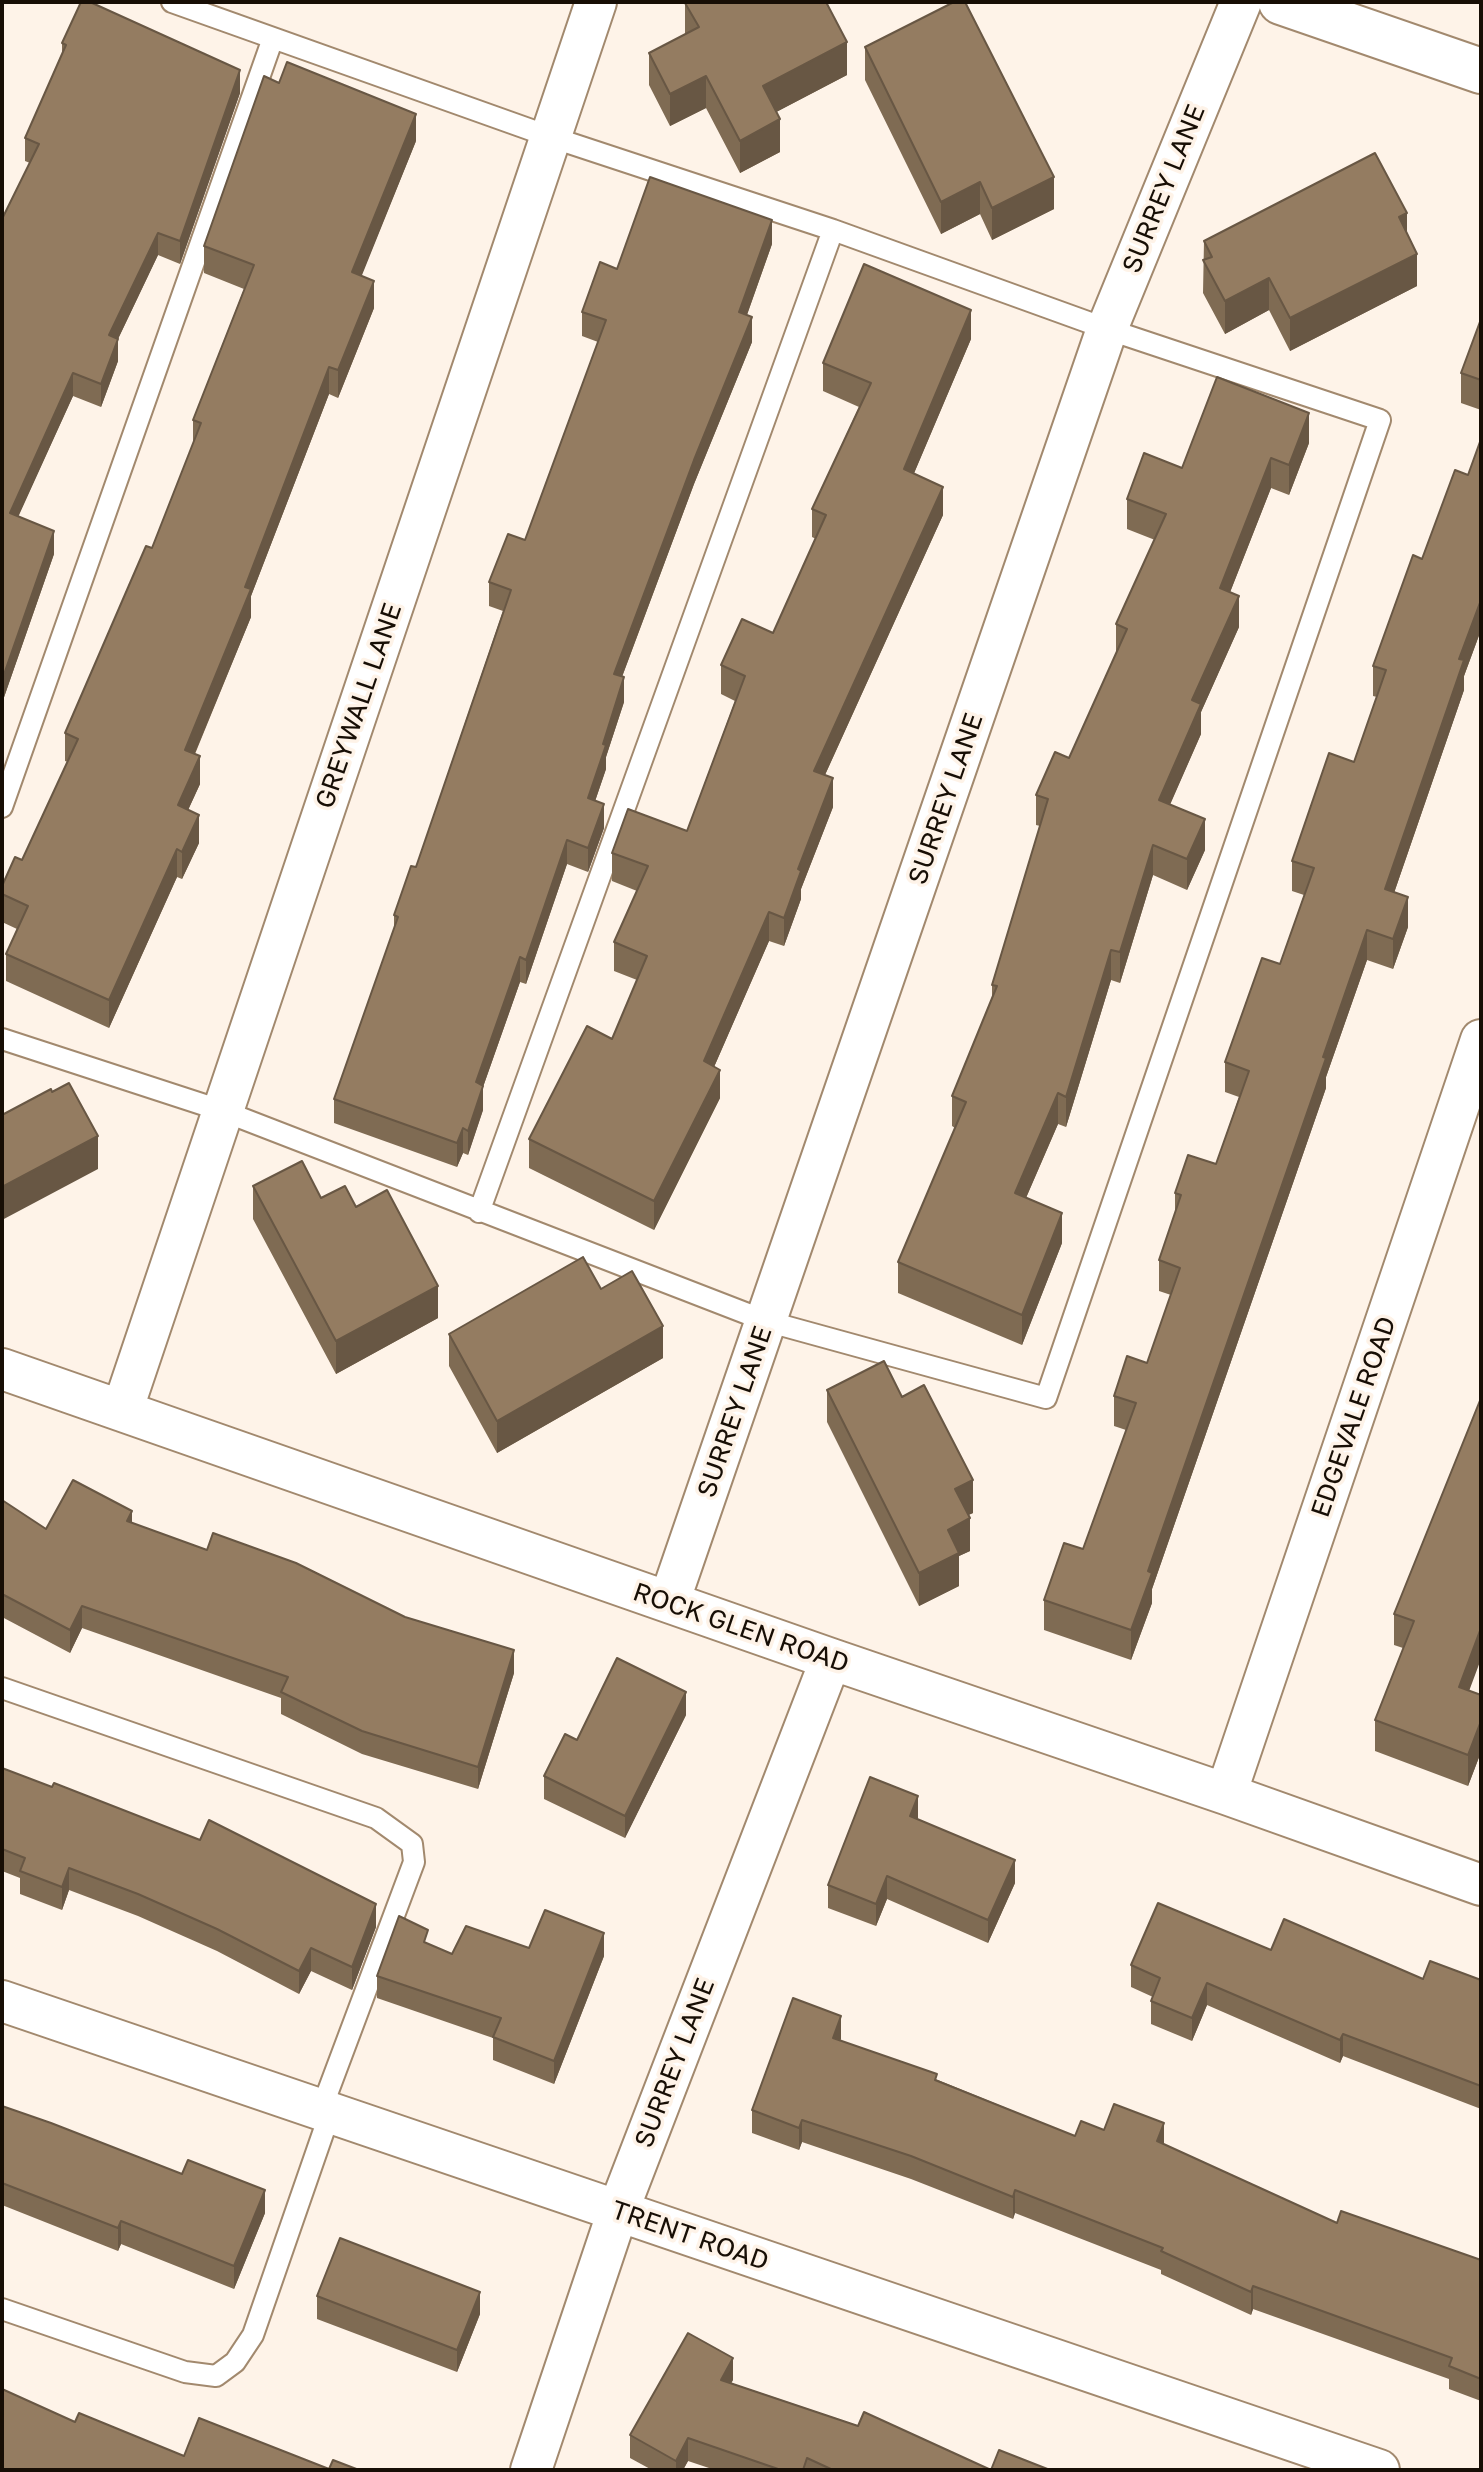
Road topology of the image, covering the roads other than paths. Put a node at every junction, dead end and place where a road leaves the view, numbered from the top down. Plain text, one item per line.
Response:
1 (172, 2) edge
2 (596, 2) edge
3 (1241, 2) edge
4 (1281, 2) edge
5 (273, 38) junction
6 (1481, 71) edge
7 (551, 137) junction
8 (833, 230) junction
9 (1107, 329) junction
10 (2, 807) edge
11 (2, 1039) edge
12 (1481, 1040) edge
13 (223, 1111) junction
14 (479, 1212) junction
15 (766, 1321) junction
16 (2, 1369) edge
17 (122, 1411) junction
18 (669, 1602) junction
19 (831, 1659) junction
20 (2, 1688) edge
21 (1226, 1794) junction
22 (1481, 1885) edge
23 (2, 2001) edge
24 (326, 2111) junction
25 (618, 2211) junction
26 (2, 2309) edge
27 (531, 2470) edge
28 (1379, 2470) edge

1 - 5 lane
2 - 7 street, GREYWALL LANE
3 - 9 street, SURREY LANE
4 - 6 main road
5 - 7 lane
5 - 10 lane
7 - 8 lane
7 - 13 street, GREYWALL LANE
8 - 9 lane
8 - 14 lane
9 - 15 street, SURREY LANE
9 - 15 lane
11 - 13 lane
12 - 21 street, EDGEVALE ROAD
13 - 14 lane
13 - 17 street, GREYWALL LANE
14 - 15 lane
15 - 18 street, SURREY LANE
16 - 17 street, ROCK GLEN ROAD
17 - 18 street, ROCK GLEN ROAD
18 - 19 street, ROCK GLEN ROAD
19 - 21 street, ROCK GLEN ROAD
19 - 25 street, SURREY LANE
20 - 24 lane
21 - 22 street, ROCK GLEN ROAD
23 - 24 street, TRENT ROAD
24 - 25 street, TRENT ROAD
24 - 26 lane
25 - 27 street, SURREY LANE
25 - 28 street, TRENT ROAD

